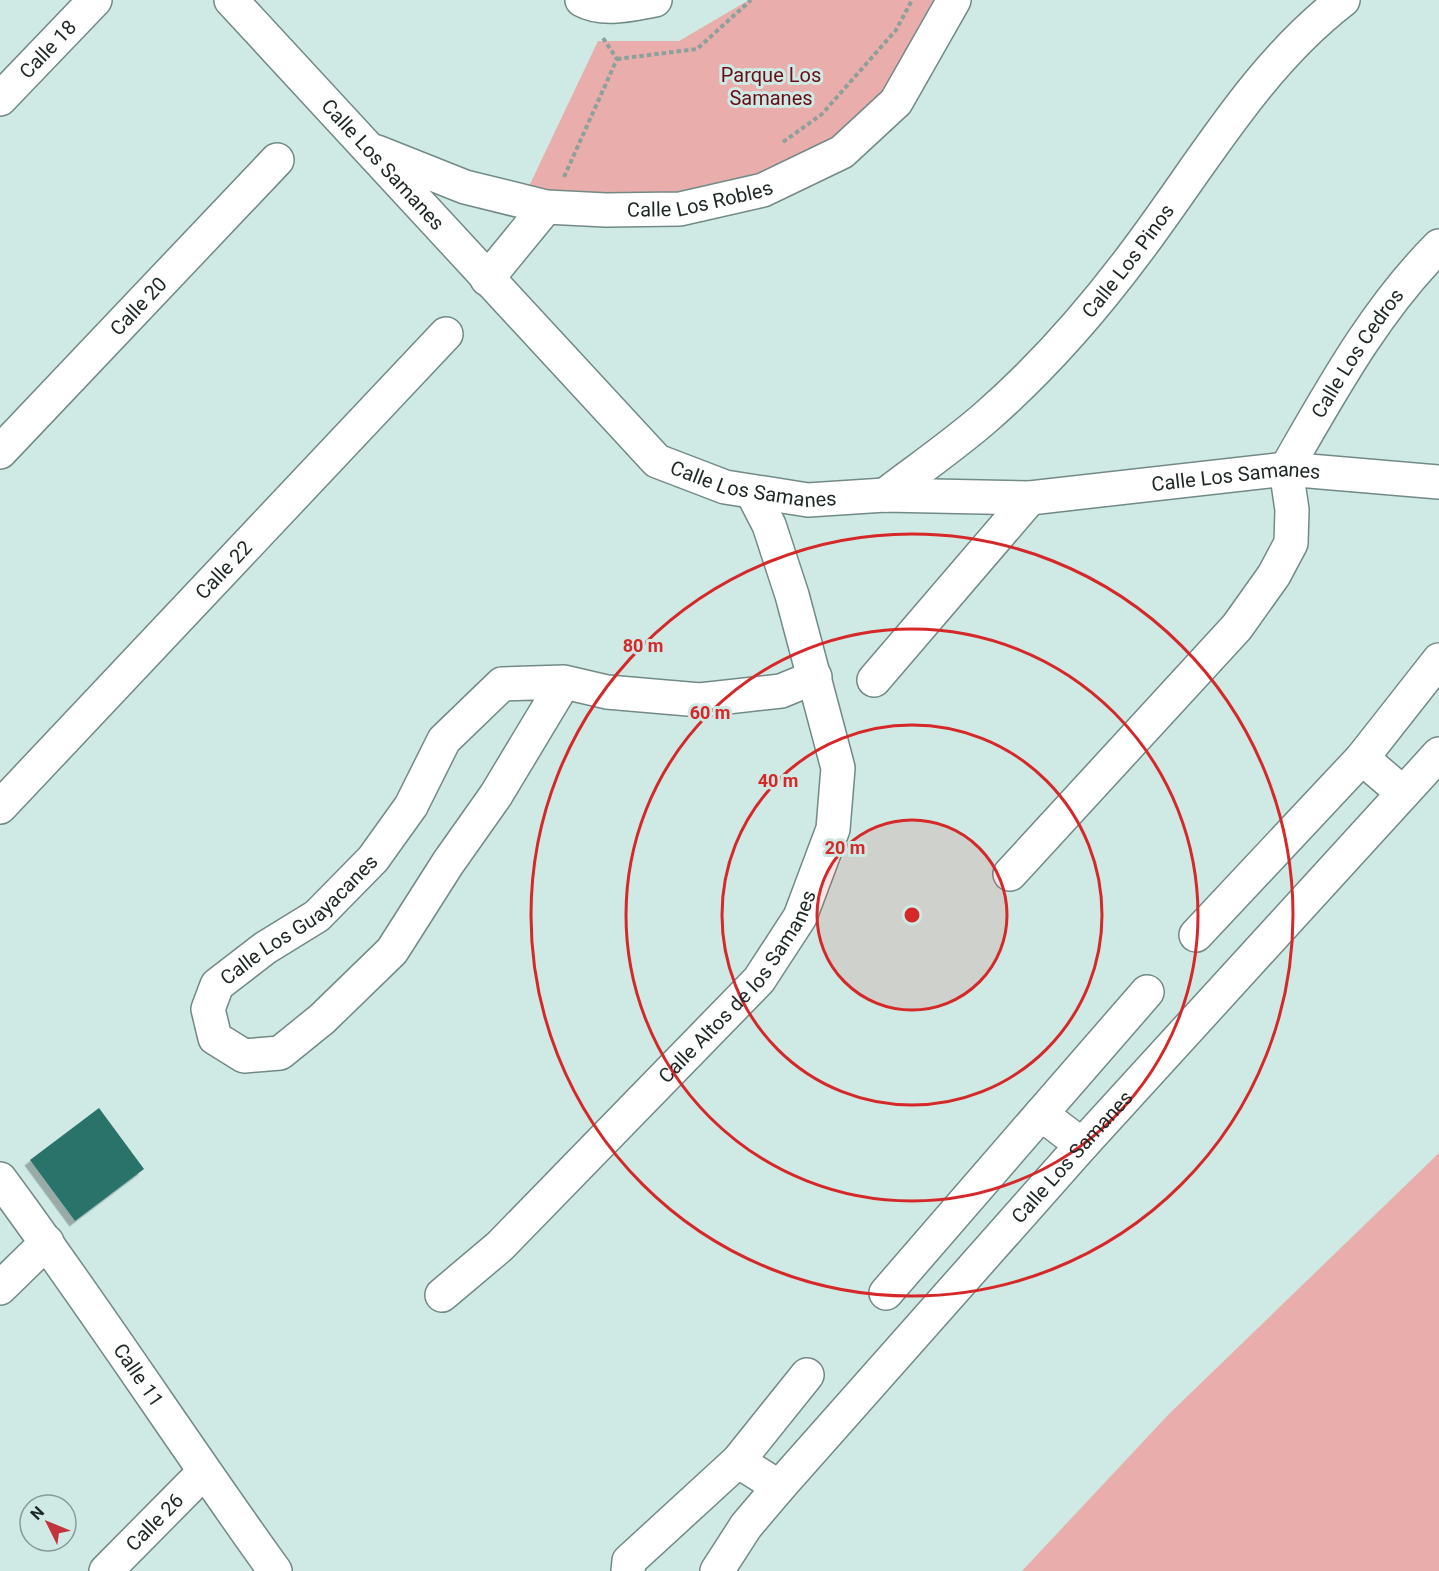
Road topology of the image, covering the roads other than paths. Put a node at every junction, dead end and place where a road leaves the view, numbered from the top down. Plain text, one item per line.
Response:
1 (95, 0) edge
2 (231, 0) edge
3 (655, 0) edge
4 (954, 0) edge
5 (1343, 0) edge
6 (588, 3) edge
7 (0, 99) edge
8 (367, 147) junction
9 (277, 159) dead end
10 (546, 207) junction
11 (1439, 246) edge
12 (487, 279) junction
13 (446, 334) dead end
14 (0, 452) edge
15 (1286, 469) junction
16 (1439, 482) edge
17 (752, 492) junction
18 (885, 495) junction
19 (1030, 498) junction
20 (1439, 660) edge
21 (815, 677) junction
22 (874, 681) dead end
23 (564, 682) junction
24 (1439, 754) edge
25 (1362, 758) junction
26 (1403, 793) junction
27 (0, 807) edge
28 (1010, 874) dead end
29 (1196, 936) dead end
30 (1147, 993) dead end
31 (1041, 1114) junction
32 (1082, 1145) junction
33 (0, 1179) edge
34 (46, 1242) junction
35 (0, 1288) edge
36 (886, 1293) dead end
37 (442, 1295) dead end
38 (807, 1375) dead end
39 (738, 1461) junction
40 (204, 1472) junction
41 (779, 1487) junction
42 (105, 1571) edge
43 (275, 1571) edge
44 (628, 1571) edge
45 (717, 1571) edge

1 - 7 street, Calle 18
2 - 8 street, Calle Los Samanes
3 - 6 street
4 - 10 street, Calle Los Robles
5 - 18 street, Calle Los Pinos
8 - 10 street, Calle Los Robles
8 - 12 street, Calle Los Samanes
9 - 14 street, Calle 20
10 - 12 street
11 - 15 street, Calle Los Cedros
12 - 17 street, Calle Los Samanes
13 - 27 street, Calle 22
15 - 16 street, Calle Los Samanes
15 - 19 street, Calle Los Samanes
15 - 28 street
17 - 18 street, Calle Los Samanes
17 - 21 street, Calle Altos de los Samanes
18 - 19 street, Calle Los Samanes
19 - 22 street
20 - 25 street
21 - 23 street, Calle Los Guayacanes
21 - 37 street, Calle Altos de los Samanes
23 - 23 street, Calle Los Guayacanes
24 - 26 street, Calle Los Samanes
25 - 26 street
25 - 29 street
26 - 32 street, Calle Los Samanes
30 - 31 street
31 - 32 street
31 - 36 street
32 - 41 street, Calle Los Samanes
33 - 34 street, Calle 11
34 - 35 street
34 - 40 street, Calle 11
38 - 39 street
39 - 41 street
39 - 44 street
40 - 42 street, Calle 26
40 - 43 street, Calle 11
41 - 45 street, Calle Los Samanes

